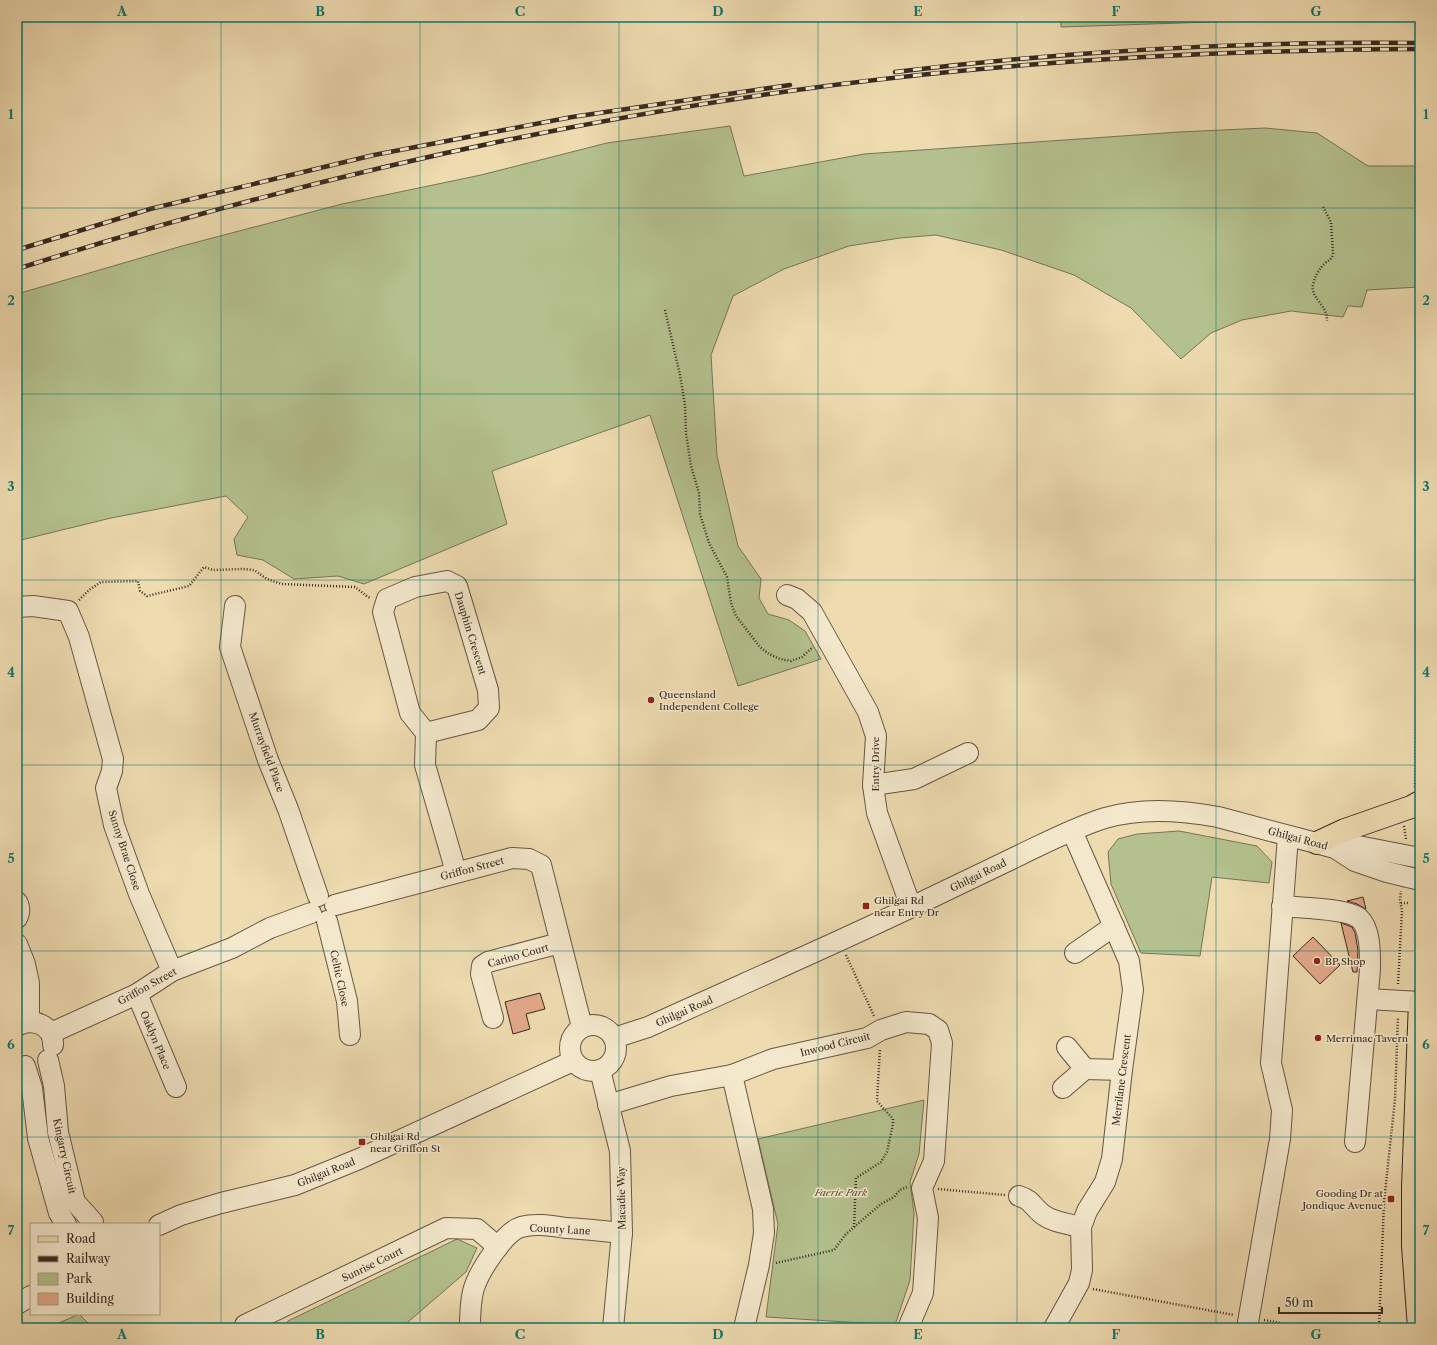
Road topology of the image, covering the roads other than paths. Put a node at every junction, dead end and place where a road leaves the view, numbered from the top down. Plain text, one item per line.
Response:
1 (788, 595) dead end
2 (235, 606) dead end
3 (17, 607) edge
4 (426, 733) junction
5 (968, 753) dead end
6 (874, 785) junction
7 (1417, 797) edge
8 (1072, 831) junction
9 (1288, 836) junction
10 (1326, 846) junction
11 (1420, 858) edge
12 (456, 872) junction
13 (1420, 880) edge
14 (17, 902) edge
15 (1282, 906) junction
16 (911, 907) junction
17 (323, 909) junction
18 (17, 918) edge
19 (1114, 926) junction
20 (560, 943) junction
21 (17, 944) edge
22 (1075, 953) dead end
23 (172, 971) junction
24 (137, 994) junction
25 (1368, 999) junction
26 (1420, 1002) edge
27 (493, 1018) dead end
28 (23, 1023) edge
29 (582, 1027) junction
30 (51, 1033) junction
31 (350, 1035) dead end
32 (614, 1038) junction
33 (1067, 1047) dead end
34 (48, 1060) junction
35 (573, 1061) junction
36 (21, 1064) edge
37 (1085, 1069) junction
38 (600, 1070) junction
39 (1122, 1070) junction
40 (732, 1075) junction
41 (176, 1087) dead end
42 (1063, 1088) dead end
43 (608, 1105) junction
44 (1355, 1142) dead end
45 (1019, 1196) road end
46 (65, 1223) edge
47 (98, 1223) edge
48 (160, 1224) edge
49 (1081, 1227) junction
50 (622, 1233) junction
51 (498, 1246) junction
52 (30, 1297) edge
53 (17, 1304) edge
54 (1248, 1323) edge
55 (245, 1325) dead end
56 (470, 1328) edge
57 (614, 1328) edge
58 (744, 1328) edge
59 (908, 1328) edge
60 (1054, 1328) edge
61 (1419, 1328) edge

1 - 6 street, Entry Drive
2 - 17 street, Murrayfield Place
3 - 23 street, Sunny Brae Close
4 - 4 street, Dauphin Crescent
4 - 12 street
5 - 6 street
6 - 16 street, Entry Drive
7 - 10 main road
8 - 9 street, Ghilgai Road
8 - 16 street, Ghilgai Road
8 - 19 street, Merrilane Crescent
9 - 10 street, Ghilgai Road
9 - 15 street
10 - 11 street, Ghilgai Road
10 - 13 street, Ghilgai Road
12 - 17 street, Griffon Street
12 - 20 street, Griffon Street
14 - 18 street
15 - 25 street
15 - 54 street
16 - 32 street, Ghilgai Road
17 - 23 street, Griffon Street
17 - 31 street, Celtic Close
19 - 22 street
19 - 39 street, Merrilane Crescent
20 - 27 street, Carino Court
20 - 29 street, Griffon Street
21 - 28 street
23 - 24 street, Griffon Street
24 - 30 street, Griffon Street
24 - 41 street, Oaklyn Place
25 - 26 street
25 - 44 street
26 - 61 main road
28 - 30 street
29 - 32 street
29 - 35 street
30 - 34 street, Kingarry Circuit
32 - 38 street
33 - 37 street
34 - 36 street, Kingarry Circuit
34 - 47 street, Kingarry Circuit
35 - 38 street
35 - 48 street, Ghilgai Road
36 - 46 street, Kingarry Circuit
37 - 39 street
37 - 42 street
38 - 43 street, Macadie Way
39 - 49 street, Merrilane Crescent
40 - 43 street, Inwood Circuit
40 - 58 street
40 - 59 street, Inwood Circuit
43 - 50 street, Macadie Way
45 - 49 street
49 - 60 street, Merrilane Crescent
50 - 51 street, County Lane
50 - 57 street, Macadie Way
51 - 55 street, Sunrise Court
51 - 56 street, County Lane
52 - 53 street

